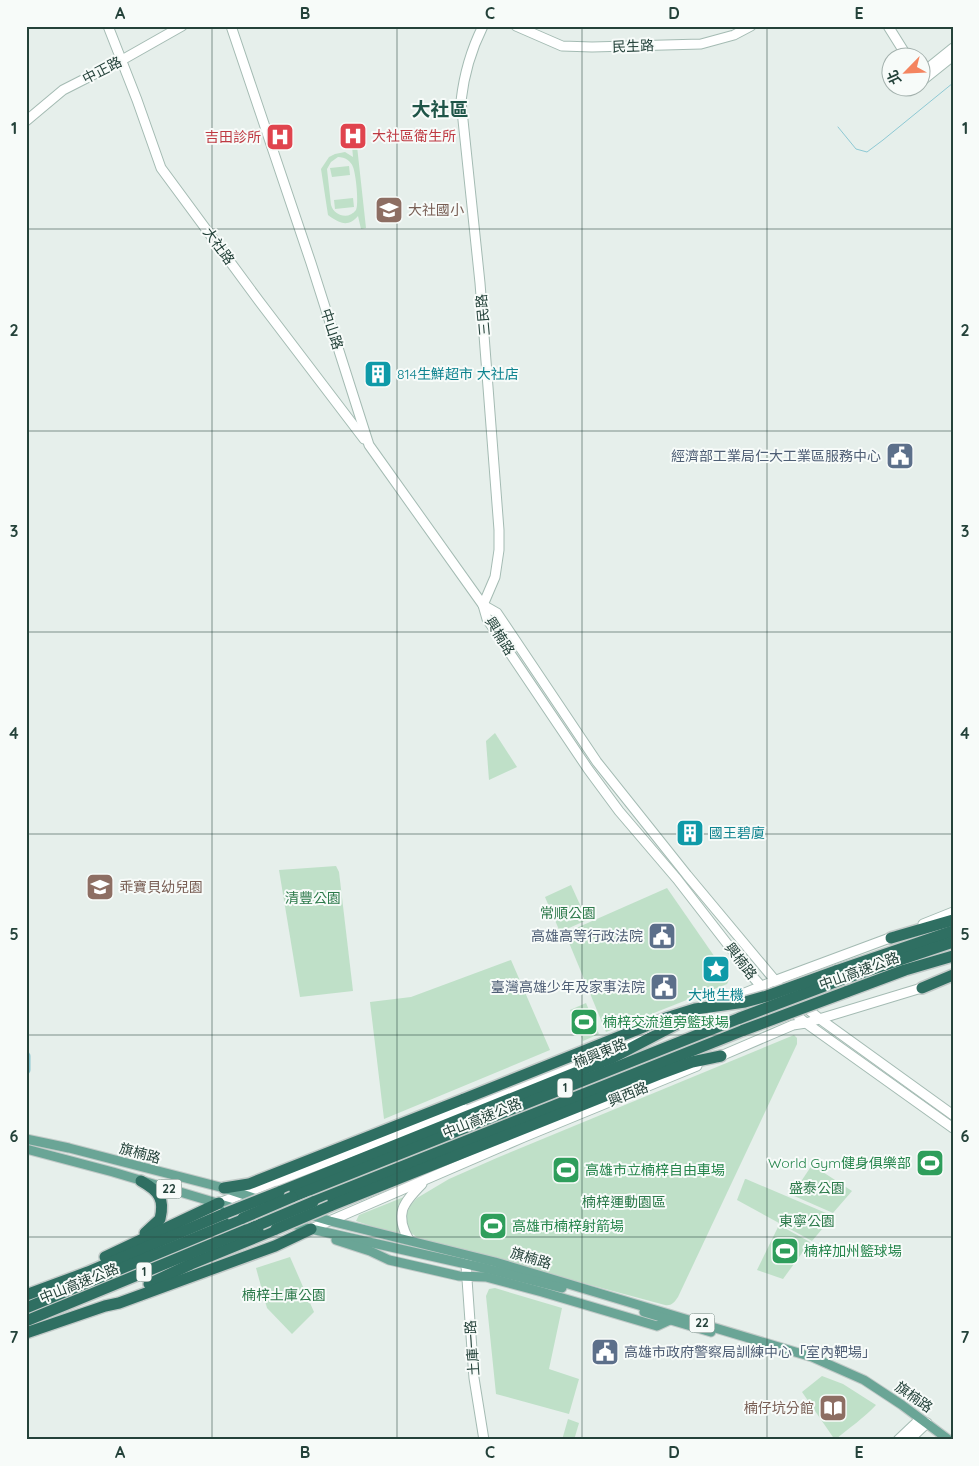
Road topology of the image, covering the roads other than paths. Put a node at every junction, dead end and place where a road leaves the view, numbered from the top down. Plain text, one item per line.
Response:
1 (108, 26) edge
2 (182, 26) edge
3 (231, 26) edge
4 (483, 26) edge
5 (516, 26) edge
6 (751, 26) edge
7 (888, 26) edge
8 (902, 48) edge
9 (953, 48) edge
10 (953, 56) edge
11 (122, 60) junction
12 (932, 68) edge
13 (932, 70) edge
14 (26, 120) edge
15 (369, 445) junction
16 (483, 605) junction
17 (953, 912) edge
18 (953, 920) edge
19 (953, 932) edge
20 (891, 938) junction
21 (953, 942) edge
22 (953, 956) edge
23 (953, 975) edge
24 (838, 976) junction
25 (953, 980) edge
26 (774, 981) junction
27 (761, 986) junction
28 (922, 988) junction
29 (692, 1016) junction
30 (820, 1019) junction
31 (806, 1023) junction
32 (721, 1056) junction
33 (953, 1115) edge
34 (953, 1128) edge
35 (26, 1139) edge
36 (26, 1149) edge
37 (366, 1162) junction
38 (393, 1163) junction
39 (426, 1180) junction
40 (141, 1181) junction
41 (376, 1183) junction
42 (224, 1188) junction
43 (242, 1194) junction
44 (219, 1203) junction
45 (330, 1221) junction
46 (311, 1229) junction
47 (409, 1240) junction
48 (472, 1261) junction
49 (81, 1269) junction
50 (470, 1277) junction
51 (26, 1295) edge
52 (105, 1306) junction
53 (26, 1308) edge
54 (670, 1320) junction
55 (26, 1321) edge
56 (26, 1333) edge
57 (923, 1424) junction
58 (484, 1440) edge
59 (489, 1440) edge
60 (898, 1440) edge
61 (910, 1440) edge
62 (939, 1440) edge
63 (949, 1440) edge

1 - 11 street, 大社路
2 - 11 street, 中正路
3 - 15 street, 中山路
4 - 16 street, 三民路
5 - 6 street, 民生路
7 - 8 street
9 - 12 street
10 - 13 street
11 - 14 street, 中正路
11 - 15 street, 大社路
15 - 16 street, 中山路
16 - 26 street, 興楠路
16 - 27 street, 興楠路
17 - 20 street, 楠興東路
18 - 20 highway
19 - 24 highway
20 - 26 street, 楠興東路
21 - 24 highway, 中山高速公路 / 1
22 - 38 highway, 中山高速公路 / 1, bridge
23 - 28 highway
24 - 38 highway, 中山高速公路 / 1, bridge
24 - 42 highway, bridge
25 - 28 street, 興西路
26 - 27 street, 楠興東路
26 - 30 street, 興楠路
27 - 29 street, 楠興東路
27 - 31 street, 興楠路
28 - 30 street, 興西路
29 - 38 highway
29 - 43 street, 楠興東路
30 - 31 street, 興西路
30 - 33 street, 興楠路
31 - 32 street, 興西路
31 - 34 street, 興楠路
32 - 38 highway
32 - 39 street, 興西路
35 - 42 main road, 旗楠路 / 22
36 - 40 main road, 旗楠路 / 22
37 - 38 highway, 中山高速公路 / 1
37 - 51 highway, bridge
37 - 53 highway, 中山高速公路 / 1, bridge
38 - 41 highway, 中山高速公路 / 1
39 - 45 street, 興西路
39 - 47 street
40 - 44 main road, 旗楠路 / 22
40 - 49 highway
41 - 52 highway, bridge
41 - 55 highway, 中山高速公路 / 1, bridge
42 - 43 main road, 旗楠路 / 22
43 - 44 street, 楠興東路
43 - 45 main road, 旗楠路 / 22
44 - 46 main road, 旗楠路 / 22
44 - 49 highway
45 - 46 street, 興西路
45 - 47 main road, 旗楠路 / 22
46 - 48 main road, 旗楠路 / 22
46 - 50 main road, 旗楠路 / 22
46 - 52 highway
47 - 48 main road, 旗楠路 / 22
48 - 50 street, 土庫一路
48 - 54 main road, 旗楠路 / 22
48 - 57 main road, 旗楠路 / 22
49 - 51 highway
50 - 54 main road, 旗楠路 / 22
50 - 58 street, 土庫一路
50 - 59 street, 土庫一路
52 - 56 highway
54 - 57 main road, 旗楠路 / 22
57 - 60 street
57 - 61 street
57 - 62 main road, 旗楠路 / 22
57 - 63 main road, 旗楠路 / 22

